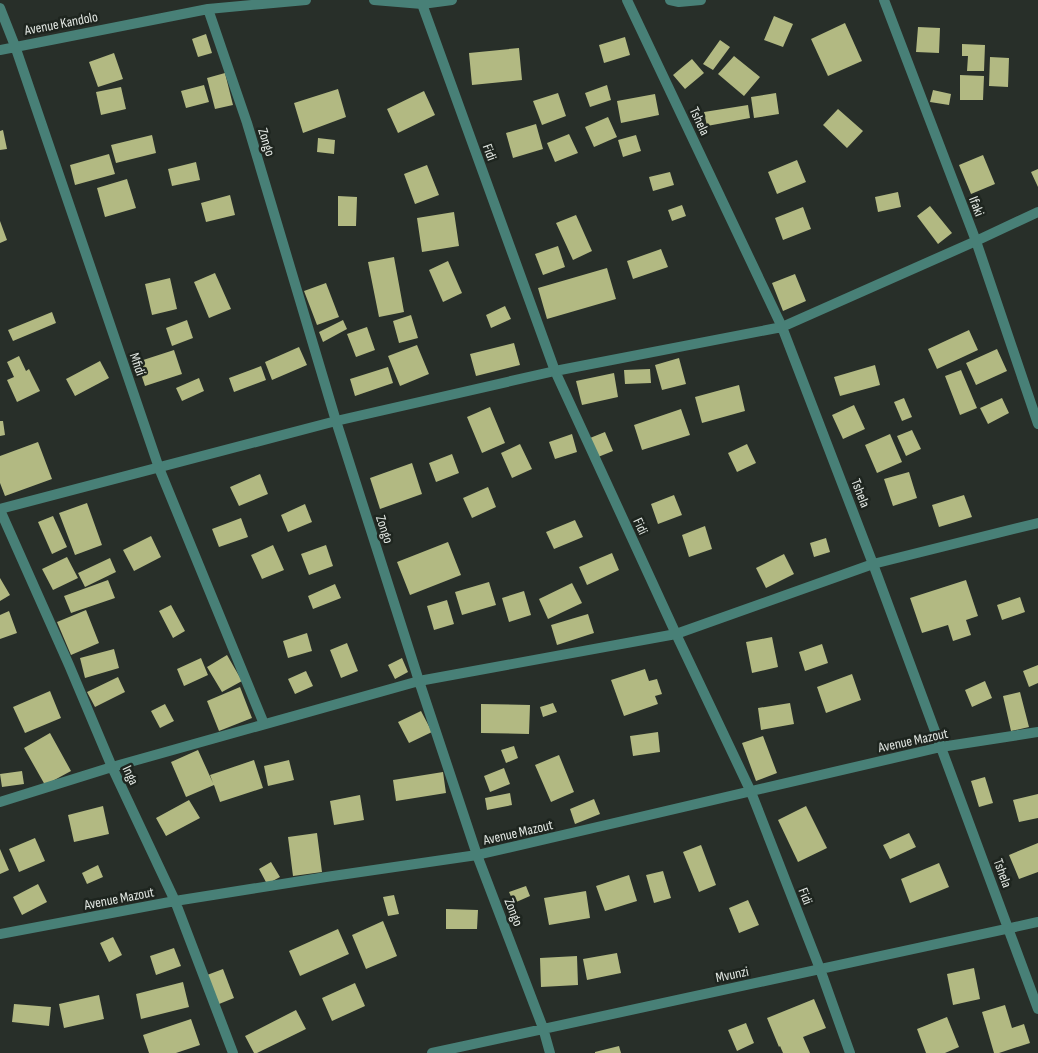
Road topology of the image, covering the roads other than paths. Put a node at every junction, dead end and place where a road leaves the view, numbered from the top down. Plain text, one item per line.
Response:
1 (306, 0) edge
2 (374, 0) edge
3 (452, 0) edge
4 (627, 0) edge
5 (670, 0) edge
6 (702, 0) edge
7 (884, 0) edge
8 (422, 4) junction
9 (0, 8) edge
10 (208, 9) junction
11 (15, 46) junction
12 (0, 50) edge
13 (1038, 212) edge
14 (976, 241) junction
15 (782, 327) junction
16 (554, 371) junction
17 (336, 421) junction
18 (1038, 424) edge
19 (159, 468) junction
20 (0, 510) edge
21 (1038, 523) edge
22 (873, 564) junction
23 (676, 634) junction
24 (419, 680) junction
25 (264, 724) junction
26 (1038, 732) edge
27 (941, 747) junction
28 (112, 767) junction
29 (751, 792) junction
30 (0, 802) edge
31 (477, 855) junction
32 (175, 901) junction
33 (1038, 922) edge
34 (1008, 928) junction
35 (0, 934) edge
36 (820, 969) junction
37 (1038, 1010) edge
38 (543, 1028) junction
39 (233, 1053) edge
40 (432, 1053) edge
41 (550, 1053) edge
42 (850, 1053) edge

1 - 10 street, Avenue Kandolo
2 - 8 street
3 - 8 street
4 - 15 street, Tshela
5 - 6 street
7 - 14 street, Ifaki
8 - 16 street, Fidi
9 - 11 street, Mfidi
10 - 11 street, Avenue Kandolo
10 - 17 street, Zongo
11 - 12 street, Avenue Kandolo
11 - 19 street, Mfidi
13 - 14 street
14 - 15 street
14 - 18 street, Ifaki
15 - 16 street
15 - 22 street, Tshela
16 - 17 street
16 - 23 street, Fidi
17 - 19 street
17 - 24 street, Zongo
19 - 20 street
19 - 25 street, Mfidi
20 - 28 street, Inga
21 - 22 street
22 - 23 street
22 - 27 street, Tshela
23 - 24 street
23 - 29 street, Fidi
24 - 25 street
24 - 31 street, Zongo
25 - 28 street
26 - 27 street, Avenue Mazout
27 - 29 street, Avenue Mazout
27 - 34 street, Tshela
28 - 30 street
28 - 32 street, Inga
29 - 31 street, Avenue Mazout
29 - 36 street, Fidi
31 - 32 street, Avenue Mazout
31 - 38 street, Zongo
32 - 35 street, Avenue Mazout
32 - 39 street, Inga
33 - 34 street, Mvunzi
34 - 36 street, Mvunzi
34 - 37 street, Tshela
36 - 38 street, Mvunzi
36 - 42 street, Fidi
38 - 40 street, Mvunzi
38 - 41 street, Zongo

